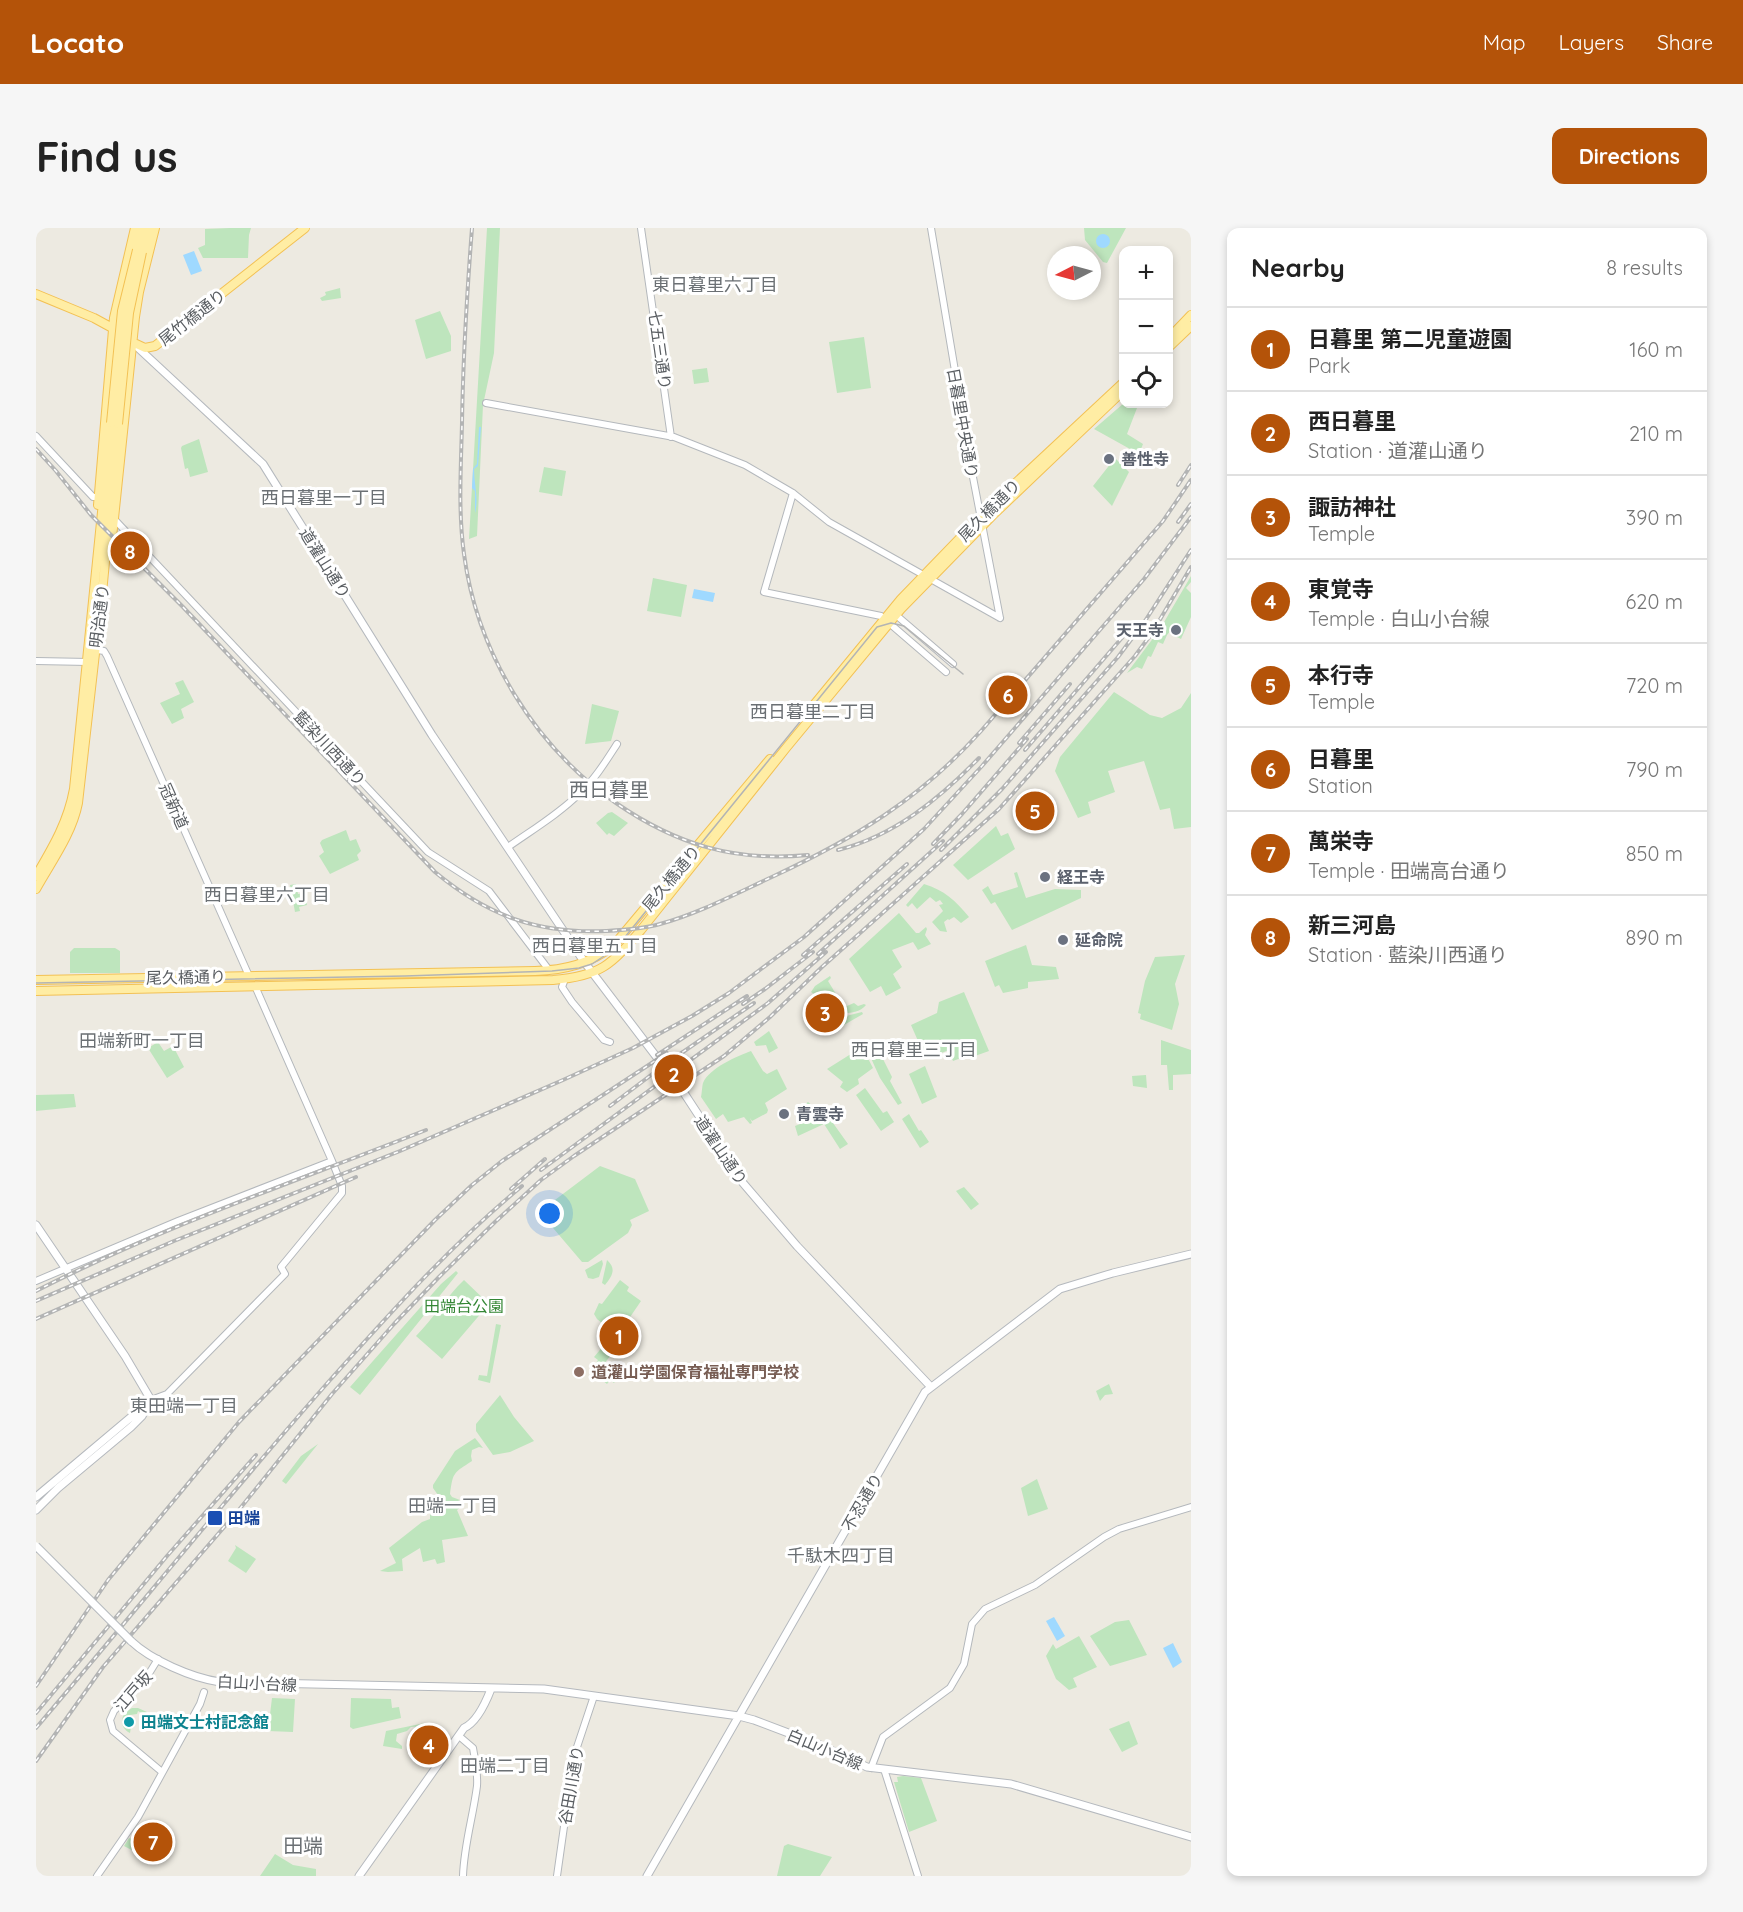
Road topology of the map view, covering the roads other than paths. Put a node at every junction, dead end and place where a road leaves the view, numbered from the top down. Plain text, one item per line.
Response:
1 (135, 228) edge
2 (142, 228) edge
3 (148, 228) edge
4 (154, 228) edge
5 (305, 228) edge
6 (641, 228) edge
7 (931, 228) edge
8 (139, 251) junction
9 (36, 294) edge
10 (1191, 315) edge
11 (1191, 326) edge
12 (113, 328) junction
13 (1173, 334) edge
14 (132, 342) junction
15 (1173, 343) edge
16 (1119, 387) edge
17 (1119, 395) edge
18 (486, 404) dead end
19 (115, 424) junction
20 (36, 436) edge
21 (671, 437) junction
22 (793, 494) junction
23 (98, 497) junction
24 (980, 518) junction
25 (115, 520) junction
26 (982, 527) junction
27 (928, 577) junction
28 (94, 579) junction
29 (103, 583) junction
30 (896, 615) junction
31 (887, 620) junction
32 (91, 649) junction
33 (36, 661) edge
34 (89, 662) junction
35 (953, 664) dead end
36 (946, 672) dead end
37 (616, 744) dead end
38 (508, 847) junction
39 (36, 876) edge
40 (36, 889) edge
41 (585, 963) junction
42 (549, 970) junction
43 (592, 973) junction
44 (249, 976) junction
45 (565, 979) junction
46 (36, 980) edge
47 (255, 986) junction
48 (43, 991) edge
49 (610, 1042) dead end
50 (332, 1161) junction
51 (36, 1225) edge
52 (1191, 1254) edge
53 (65, 1268) junction
54 (36, 1281) edge
55 (931, 1387) junction
56 (151, 1400) junction
57 (36, 1497) edge
58 (1191, 1507) edge
59 (36, 1510) edge
60 (36, 1546) edge
61 (158, 1659) junction
62 (491, 1689) junction
63 (204, 1692) dead end
64 (594, 1696) junction
65 (739, 1716) junction
66 (459, 1736) junction
67 (871, 1768) junction
68 (884, 1769) junction
69 (162, 1772) junction
70 (1191, 1837) edge
71 (97, 1876) edge
72 (359, 1876) edge
73 (464, 1876) edge
74 (556, 1876) edge
75 (647, 1876) edge
76 (918, 1876) edge

1 - 12 main road
2 - 8 main road, 明治通り
3 - 8 main road, 明治通り
4 - 14 main road
5 - 14 main road, 尾竹橋通り
6 - 21 street, 七五三通り
7 - 24 street, 日暮里中央通り
8 - 19 main road, 明治通り, bridge
9 - 12 main road, 尾竹橋通り
10 - 13 main road
11 - 15 main road
12 - 14 main road, 尾竹橋通り
12 - 23 main road
14 - 25 main road
14 - 38 main road, 道灌山通り
16 - 24 main road, 尾久橋通り
17 - 26 main road, 尾久橋通り
18 - 21 street
19 - 28 main road, 明治通り
19 - 29 main road, 明治通り
20 - 23 street
21 - 22 street
22 - 27 street
22 - 31 street
23 - 28 main road
24 - 26 street, 日暮里中央通り
24 - 27 main road, 尾久橋通り
25 - 29 main road
25 - 42 street, 藍染川西通り
26 - 27 main road, 尾久橋通り
26 - 27 street, 日暮里中央通り
27 - 30 main road, 尾久橋通り
27 - 31 main road, 尾久橋通り
28 - 32 main road, 明治通り
29 - 32 main road, 明治通り
30 - 31 main road, 尾久橋通り
30 - 35 street
31 - 36 street
31 - 41 main road, 尾久橋通り
31 - 43 main road, 尾久橋通り
32 - 34 main road, 明治通り
32 - 44 street, 冠新道
33 - 34 street
34 - 39 main road, 明治通り
34 - 40 main road, 明治通り
37 - 38 street
38 - 41 main road, 道灌山通り
41 - 42 main road, 尾久橋通り
41 - 43 main road, 道灌山通り
42 - 44 main road, 尾久橋通り
43 - 45 main road, 尾久橋通り
43 - 55 main road, 道灌山通り
44 - 46 main road, 尾久橋通り
45 - 47 main road, 尾久橋通り
45 - 49 street
47 - 48 main road, 尾久橋通り
47 - 50 street
50 - 53 street
50 - 56 street
51 - 53 main road
52 - 55 main road, 不忍通り
53 - 54 street
53 - 56 main road
55 - 65 main road, 不忍通り
56 - 57 main road
56 - 59 main road
58 - 67 street
60 - 61 main road, 白山小台線, bridge
61 - 62 main road, 白山小台線
61 - 69 street, 江戸坂
62 - 64 main road, 白山小台線
62 - 66 main road
63 - 69 street
64 - 65 main road, 白山小台線
64 - 74 street, 谷田川通り
65 - 67 main road, 白山小台線
65 - 75 main road, 不忍通り
66 - 72 main road
66 - 73 street
67 - 68 main road, 白山小台線
68 - 70 main road, 白山小台線
68 - 76 street
69 - 71 street

